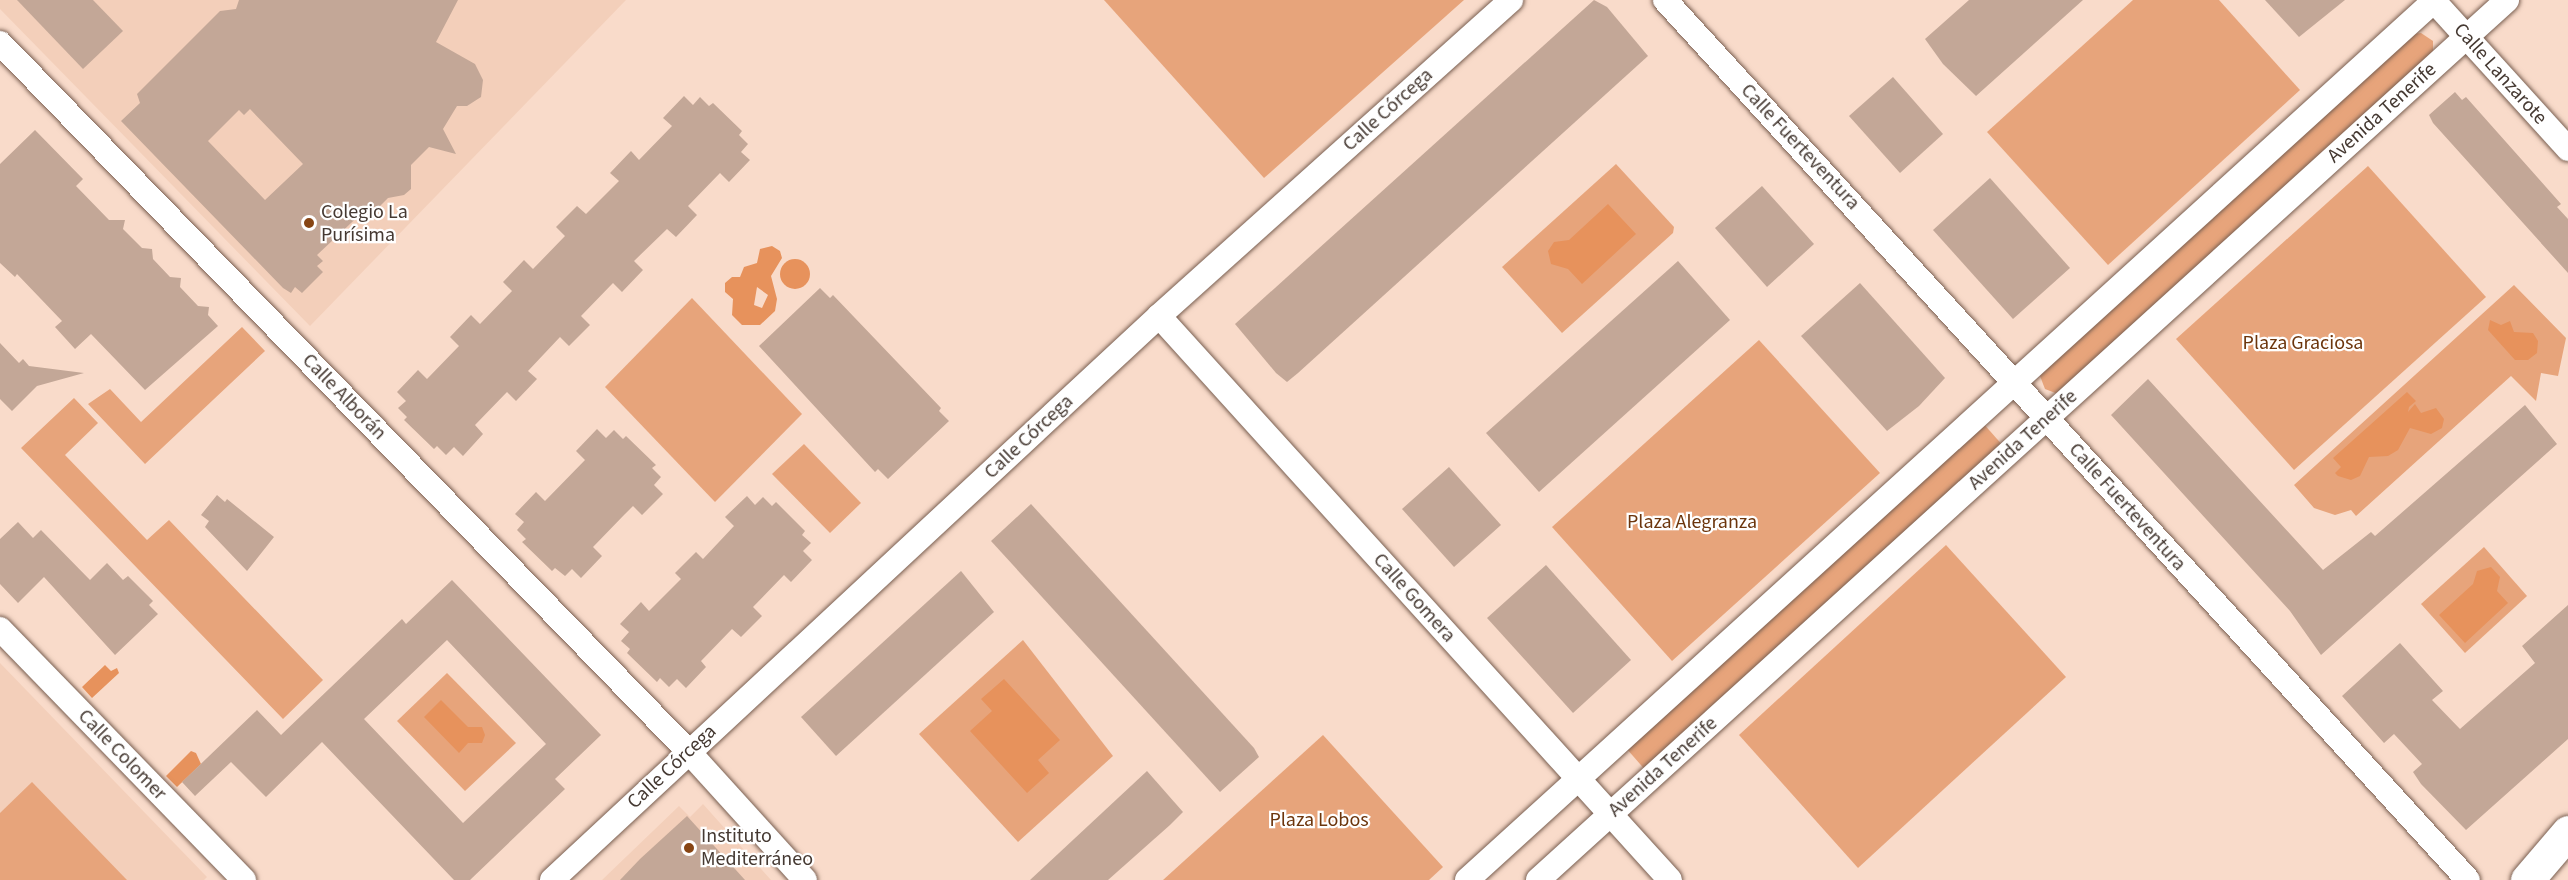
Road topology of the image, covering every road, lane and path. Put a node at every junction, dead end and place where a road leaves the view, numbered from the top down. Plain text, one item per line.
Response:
1 (1511, 0) edge
2 (1665, 0) edge
3 (2434, 0) edge
4 (2507, 0) edge
5 (2466, 37) junction
6 (0, 43) edge
7 (2568, 149) edge
8 (1159, 316) junction
9 (2014, 382) junction
10 (2046, 418) junction
11 (0, 629) edge
12 (688, 751) junction
13 (1578, 779) junction
14 (1610, 814) junction
15 (2568, 832) edge
16 (244, 880) edge
17 (552, 880) edge
18 (805, 880) edge
19 (1467, 880) edge
20 (1538, 880) edge
21 (1670, 880) edge
22 (2468, 880) edge
23 (2527, 880) edge

1 - 8 street, Calle Córcega
2 - 9 street, Calle Fuerteventura
3 - 5 street, Calle Lanzarote
3 - 9 street
4 - 5 street, Avenida Tenerife
5 - 7 street, Calle Lanzarote
5 - 10 street, Avenida Tenerife
6 - 12 street, Calle Alborán
8 - 12 street, Calle Córcega
8 - 13 street, Calle Gomera
9 - 10 street, Calle Fuerteventura
9 - 13 street
10 - 14 street, Avenida Tenerife
10 - 22 street, Calle Fuerteventura
11 - 16 street, Calle Colomer
12 - 17 street, Calle Córcega
12 - 18 street, Calle Alborán
13 - 14 street, Calle Gomera
13 - 19 street
14 - 20 street, Avenida Tenerife
14 - 21 street, Calle Gomera
15 - 23 main road

